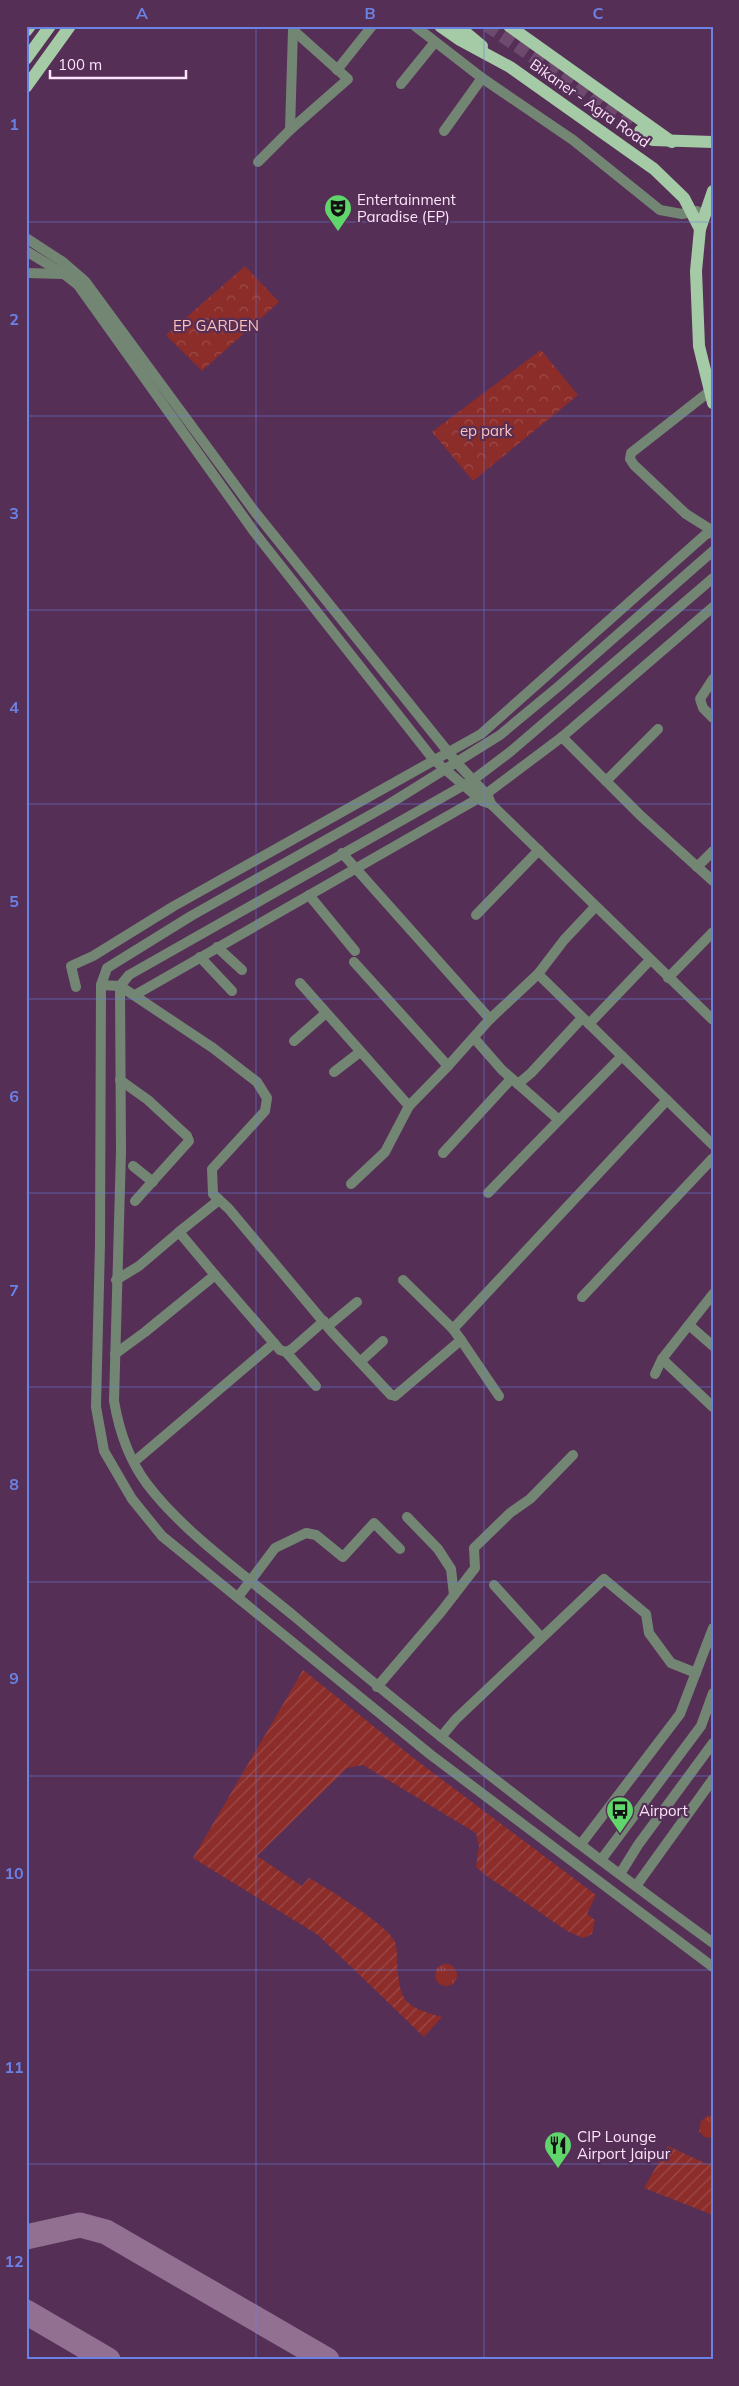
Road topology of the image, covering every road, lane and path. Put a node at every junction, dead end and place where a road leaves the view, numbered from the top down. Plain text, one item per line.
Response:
1 (30, 26) edge
2 (50, 26) edge
3 (70, 26) edge
4 (372, 26) edge
5 (415, 26) edge
6 (440, 26) edge
7 (458, 26) edge
8 (509, 26) edge
9 (295, 28) edge
10 (26, 32) edge
11 (434, 42) junction
12 (26, 60) edge
13 (510, 67) junction
14 (337, 70) junction
15 (482, 78) junction
16 (401, 84) dead end
17 (26, 87) edge
18 (290, 130) junction
19 (444, 130) dead end
20 (640, 131) tunnel mouth
21 (672, 142) junction
22 (713, 142) edge
23 (258, 162) dead end
24 (713, 190) edge
25 (706, 210) junction
26 (691, 212) junction
27 (700, 230) junction
28 (26, 238) edge
29 (26, 251) edge
30 (26, 273) edge
31 (64, 274) junction
32 (711, 397) edge
33 (713, 531) edge
34 (713, 551) edge
35 (713, 578) edge
36 (713, 607) edge
37 (713, 679) edge
38 (713, 718) edge
39 (658, 729) dead end
40 (562, 737) junction
41 (448, 751) junction
42 (433, 760) junction
43 (457, 763) junction
44 (446, 770) junction
45 (473, 780) junction
46 (606, 781) junction
47 (464, 786) junction
48 (485, 799) junction
49 (539, 850) junction
50 (713, 851) edge
51 (342, 853) junction
52 (697, 867) junction
53 (356, 868) junction
54 (713, 881) edge
55 (309, 895) junction
56 (595, 907) junction
57 (476, 915) dead end
58 (713, 932) edge
59 (217, 947) junction
60 (355, 951) dead end
61 (200, 957) junction
62 (650, 960) junction
63 (354, 962) dead end
64 (242, 970) dead end
65 (538, 974) junction
66 (668, 978) junction
67 (300, 983) dead end
68 (101, 984) junction
69 (120, 986) junction
70 (76, 987) dead end
71 (232, 991) dead end
72 (135, 995) junction
73 (326, 1013) junction
74 (490, 1019) junction
75 (713, 1020) edge
76 (586, 1021) junction
77 (474, 1038) junction
78 (294, 1040) dead end
79 (360, 1052) junction
80 (622, 1056) junction
81 (448, 1066) junction
82 (334, 1072) dead end
83 (120, 1080) junction
84 (515, 1082) junction
85 (667, 1100) junction
86 (409, 1106) junction
87 (559, 1120) junction
88 (713, 1145) edge
89 (443, 1153) dead end
90 (713, 1158) edge
91 (132, 1166) dead end
92 (153, 1182) junction
93 (351, 1184) dead end
94 (488, 1194) dead end
95 (219, 1200) junction
96 (135, 1201) dead end
97 (179, 1232) junction
98 (215, 1275) junction
99 (116, 1280) junction
100 (403, 1280) dead end
101 (713, 1294) edge
102 (582, 1297) dead end
103 (357, 1302) dead end
104 (326, 1324) junction
105 (689, 1325) junction
106 (452, 1329) junction
107 (460, 1340) junction
108 (383, 1341) dead end
109 (274, 1344) junction
110 (713, 1346) edge
111 (286, 1352) junction
112 (115, 1354) junction
113 (662, 1359) junction
114 (360, 1362) junction
115 (655, 1374) dead end
116 (316, 1386) dead end
117 (499, 1396) dead end
118 (713, 1407) edge
119 (573, 1454) dead end
120 (135, 1461) junction
121 (408, 1517) dead end
122 (400, 1549) dead end
123 (251, 1580) junction
124 (494, 1585) dead end
125 (454, 1595) junction
126 (238, 1597) junction
127 (713, 1628) edge
128 (541, 1637) junction
129 (696, 1673) junction
130 (375, 1685) junction
131 (713, 1693) edge
132 (361, 1697) junction
133 (441, 1737) junction
134 (713, 1743) edge
135 (713, 1779) edge
136 (581, 1844) junction
137 (601, 1860) junction
138 (611, 1868) junction
139 (620, 1874) junction
140 (596, 1880) junction
141 (636, 1886) junction
142 (713, 1943) edge
143 (713, 1967) edge

1 - 10 main road
2 - 12 main road
3 - 17 main road
4 - 14 street
5 - 11 street
6 - 13 main road, Bikaner - Agra Road
7 - 13 main road
8 - 21 main road, Bikaner - Agra Road
9 - 14 street
9 - 18 street
11 - 15 street
11 - 16 street
13 - 26 main road, Bikaner - Agra Road
14 - 18 street
15 - 19 street
15 - 26 street
18 - 23 street
20 - 21 main road
21 - 22 main road, Bikaner - Agra Road
24 - 25 main road
25 - 26 street
25 - 27 main road
26 - 27 main road, Bikaner - Agra Road
27 - 32 main road
28 - 41 street
29 - 31 street
30 - 31 street
31 - 42 street
32 - 33 street
33 - 41 street
34 - 43 street
35 - 45 street
36 - 40 street
37 - 38 street
39 - 46 street
40 - 46 street
40 - 48 street
41 - 42 street
41 - 43 street
42 - 44 street
42 - 70 street
43 - 44 street
43 - 45 street
44 - 47 street
44 - 68 street
45 - 47 street
45 - 48 street
46 - 52 street
47 - 48 street
47 - 51 street
48 - 49 street
48 - 53 street
49 - 56 street
49 - 57 street
50 - 52 street
51 - 53 street
51 - 69 street
52 - 54 street
53 - 55 street
53 - 74 street
55 - 59 street
55 - 60 street
56 - 62 street
56 - 65 street
58 - 66 street
59 - 61 street
59 - 64 street
61 - 71 street
61 - 72 street
62 - 66 street
62 - 76 street
63 - 81 street
65 - 74 street
65 - 76 street
66 - 75 street
67 - 73 street
68 - 69 street
68 - 126 street
69 - 72 street
69 - 83 street
72 - 95 street
73 - 78 street
73 - 79 street
74 - 77 street
76 - 80 street
76 - 84 street
77 - 81 street
77 - 84 street
79 - 82 street
79 - 86 street
80 - 85 street
80 - 87 street
81 - 86 street
83 - 92 street
83 - 99 street
84 - 87 street
84 - 89 street
85 - 88 street
85 - 106 street
86 - 93 street
87 - 94 street
90 - 102 street
91 - 92 street
92 - 96 street
95 - 97 street
95 - 104 street
97 - 98 street
97 - 99 street
98 - 109 street
98 - 112 street
99 - 112 street
100 - 106 street
101 - 105 street
103 - 104 street
104 - 111 street
104 - 114 street
105 - 110 street
105 - 113 street
106 - 107 street
107 - 114 street
107 - 117 street
108 - 114 street
109 - 111 street
109 - 120 street
111 - 116 street
112 - 120 street
113 - 115 street
113 - 118 street
119 - 125 street
120 - 123 street
121 - 125 street
122 - 123 street
123 - 126 street
123 - 130 street
124 - 128 street
125 - 130 street
126 - 132 street
127 - 129 street
128 - 129 street
128 - 133 street
129 - 136 street
130 - 132 street
130 - 133 street
131 - 137 street
132 - 140 street
133 - 136 street
134 - 139 street
135 - 141 street
136 - 137 street
137 - 138 street
138 - 139 street
138 - 140 street
139 - 141 street
140 - 143 street
141 - 142 street

